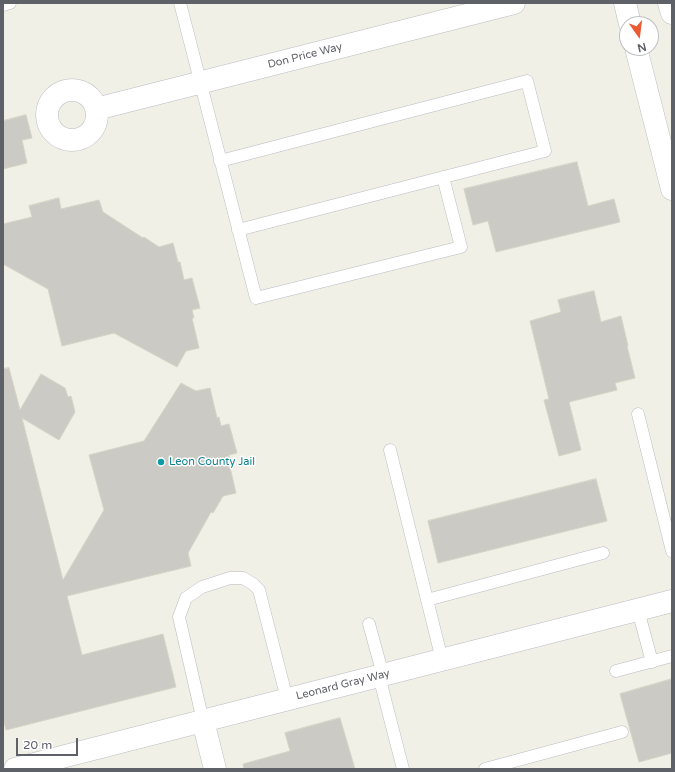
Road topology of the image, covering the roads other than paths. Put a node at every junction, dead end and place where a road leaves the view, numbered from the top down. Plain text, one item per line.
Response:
1 (10, 3) edge
2 (180, 3) edge
3 (514, 3) edge
4 (625, 3) edge
5 (669, 3) edge
6 (3, 5) edge
7 (672, 13) edge
8 (628, 16) edge
9 (638, 56) edge
10 (200, 83) junction
11 (96, 109) dead end
12 (220, 161) junction
13 (443, 177) junction
14 (672, 189) edge
15 (238, 230) junction
16 (638, 414) dead end
17 (390, 450) dead end
18 (672, 551) edge
19 (603, 553) dead end
20 (427, 600) junction
21 (672, 601) edge
22 (638, 610) junction
23 (369, 624) dead end
24 (672, 656) edge
25 (442, 660) junction
26 (652, 662) junction
27 (616, 671) dead end
28 (381, 675) junction
29 (287, 700) junction
30 (203, 721) junction
31 (622, 732) dead end
32 (15, 769) edge
33 (215, 769) edge
34 (404, 769) edge
35 (485, 769) edge

1 - 6 lane
2 - 10 lane
3 - 10 street, Don Price Way
4 - 8 street
5 - 7 street
9 - 14 street
10 - 11 street, Don Price Way
10 - 12 lane
12 - 13 lane
12 - 15 lane
13 - 15 lane
13 - 15 lane
16 - 18 lane
17 - 20 lane
19 - 20 lane
20 - 25 lane
21 - 22 street, Leonard Gray Way
22 - 25 street, Leonard Gray Way
22 - 26 lane
23 - 28 lane
24 - 26 lane
25 - 28 street, Leonard Gray Way
26 - 27 lane
28 - 29 street, Leonard Gray Way
28 - 34 lane
29 - 30 street, Leonard Gray Way
29 - 30 lane
30 - 32 street, Leonard Gray Way
30 - 33 street
31 - 35 lane

